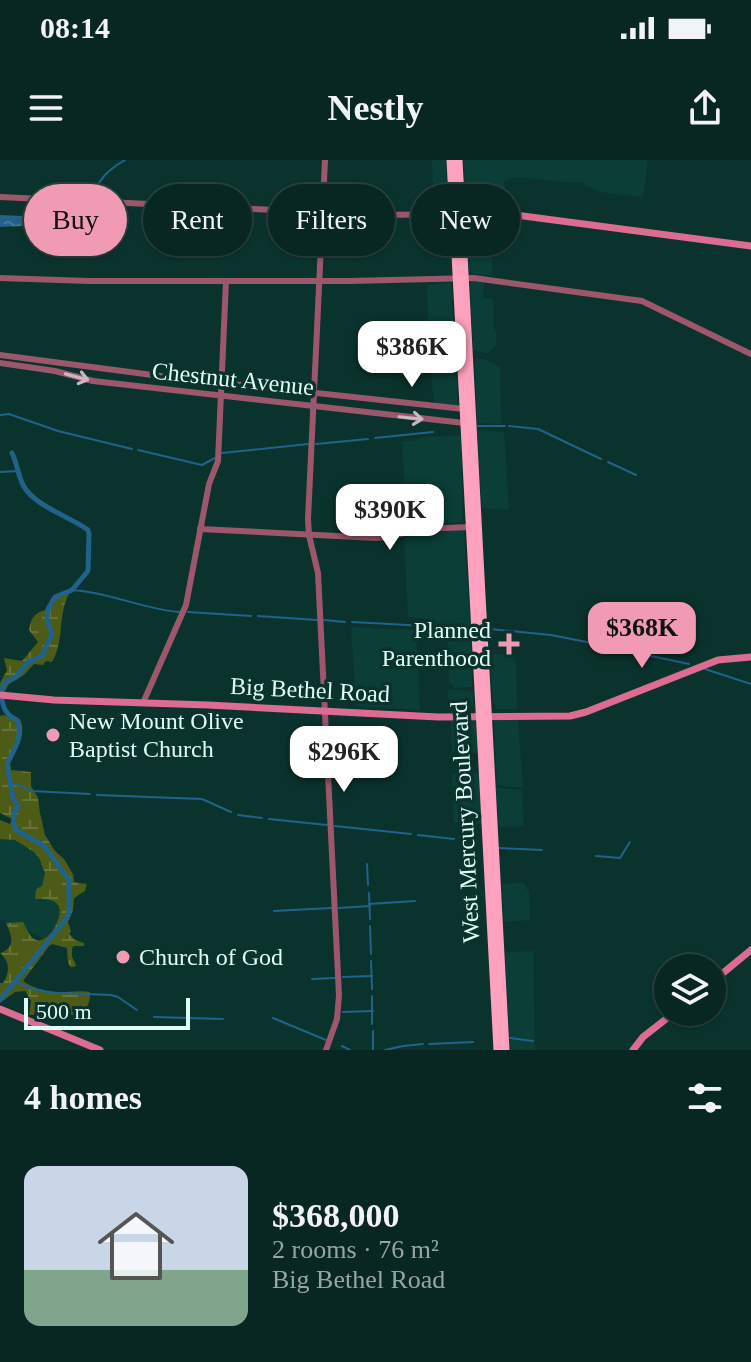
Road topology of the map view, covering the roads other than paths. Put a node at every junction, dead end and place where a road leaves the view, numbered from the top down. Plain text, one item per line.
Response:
1 (325, 160) edge
2 (451, 160) edge
3 (458, 160) edge
4 (324, 184) edge
5 (454, 184) edge
6 (458, 184) edge
7 (0, 197) edge
8 (268, 209) edge
9 (520, 216) edge
10 (520, 219) edge
11 (751, 248) edge
12 (320, 256) edge
13 (460, 256) edge
14 (0, 278) edge
15 (461, 278) junction
16 (226, 281) junction
17 (319, 281) junction
18 (751, 354) edge
19 (0, 355) edge
20 (0, 363) edge
21 (221, 383) junction
22 (314, 393) junction
23 (221, 396) junction
24 (313, 406) junction
25 (467, 407) junction
26 (468, 426) junction
27 (474, 527) junction
28 (200, 529) junction
29 (309, 535) junction
30 (751, 655) edge
31 (735, 656) junction
32 (3, 694) edge
33 (144, 701) junction
34 (325, 709) junction
35 (483, 714) junction
36 (526, 716) junction
37 (534, 721) dead end
38 (751, 950) edge
39 (726, 971) edge
40 (0, 1009) edge
41 (657, 1026) edge
42 (100, 1050) edge
43 (326, 1050) edge
44 (498, 1050) edge
45 (505, 1050) edge
46 (633, 1050) edge

1 - 4 street
2 - 5 highway, West Mercury Boulevard
3 - 6 highway, West Mercury Boulevard
7 - 8 street
9 - 11 main road
10 - 11 main road
12 - 17 street
13 - 15 highway, West Mercury Boulevard
14 - 16 street
15 - 17 street
15 - 18 street
15 - 25 highway, West Mercury Boulevard
15 - 25 highway, West Mercury Boulevard
16 - 17 street
16 - 21 street
17 - 22 street
19 - 21 street, Chestnut Avenue
20 -> 23 street, Chestnut Avenue
21 - 22 street, Chestnut Avenue
21 - 23 street
22 - 24 street
22 - 25 street, Chestnut Avenue
23 - 24 street, Chestnut Avenue
23 - 28 street
24 -> 26 street, Chestnut Avenue
24 - 29 street
25 - 26 highway, West Mercury Boulevard
26 - 27 highway, West Mercury Boulevard
27 - 29 street
27 - 35 highway, West Mercury Boulevard
28 - 29 street
28 - 33 street
29 - 34 street
30 - 31 main road, Big Bethel Road
31 - 35 main road, Big Bethel Road
31 - 36 main road, Big Bethel Road
32 - 33 main road, Big Bethel Road
33 - 34 main road, Big Bethel Road
34 - 35 main road, Big Bethel Road
34 - 43 street
35 - 36 main road, Big Bethel Road
35 - 44 highway, West Mercury Boulevard
35 - 45 highway, West Mercury Boulevard
36 - 37 main road
38 - 39 main road
40 - 42 main road
41 - 46 main road

